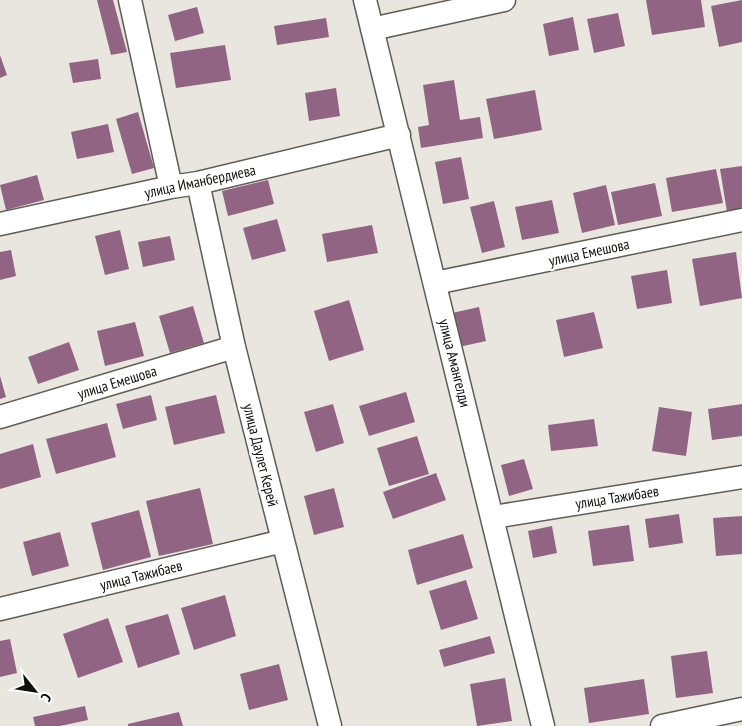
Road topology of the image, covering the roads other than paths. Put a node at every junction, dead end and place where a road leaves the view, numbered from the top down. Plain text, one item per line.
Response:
1 (130, 0) edge
2 (365, 0) edge
3 (504, 0) edge
4 (372, 29) junction
5 (399, 135) junction
6 (198, 183) junction
7 (171, 186) junction
8 (742, 220) edge
9 (0, 224) edge
10 (435, 283) junction
11 (234, 347) junction
12 (0, 417) edge
13 (742, 477) edge
14 (493, 518) junction
15 (283, 541) junction
16 (0, 609) edge
17 (742, 709) edge
18 (330, 726) edge
19 (543, 726) edge
20 (662, 726) edge

1 - 7 street
2 - 4 street, улица Амангелди
3 - 4 street
4 - 5 street, улица Амангелди
5 - 6 street, улица Иманбердиева
5 - 10 street, улица Амангелди
6 - 7 street, улица Иманбердиева
6 - 11 street, улица Даулет Керей
7 - 9 street, улица Иманбердиева
8 - 10 street, улица Емешова
10 - 14 street, улица Амангелди
11 - 12 street, улица Емешова
11 - 15 street, улица Даулет Керей
13 - 14 street, улица Тажибаев
14 - 19 street, улица Амангелди
15 - 16 street, улица Тажибаев
15 - 18 street, улица Даулет Керей
17 - 20 street

